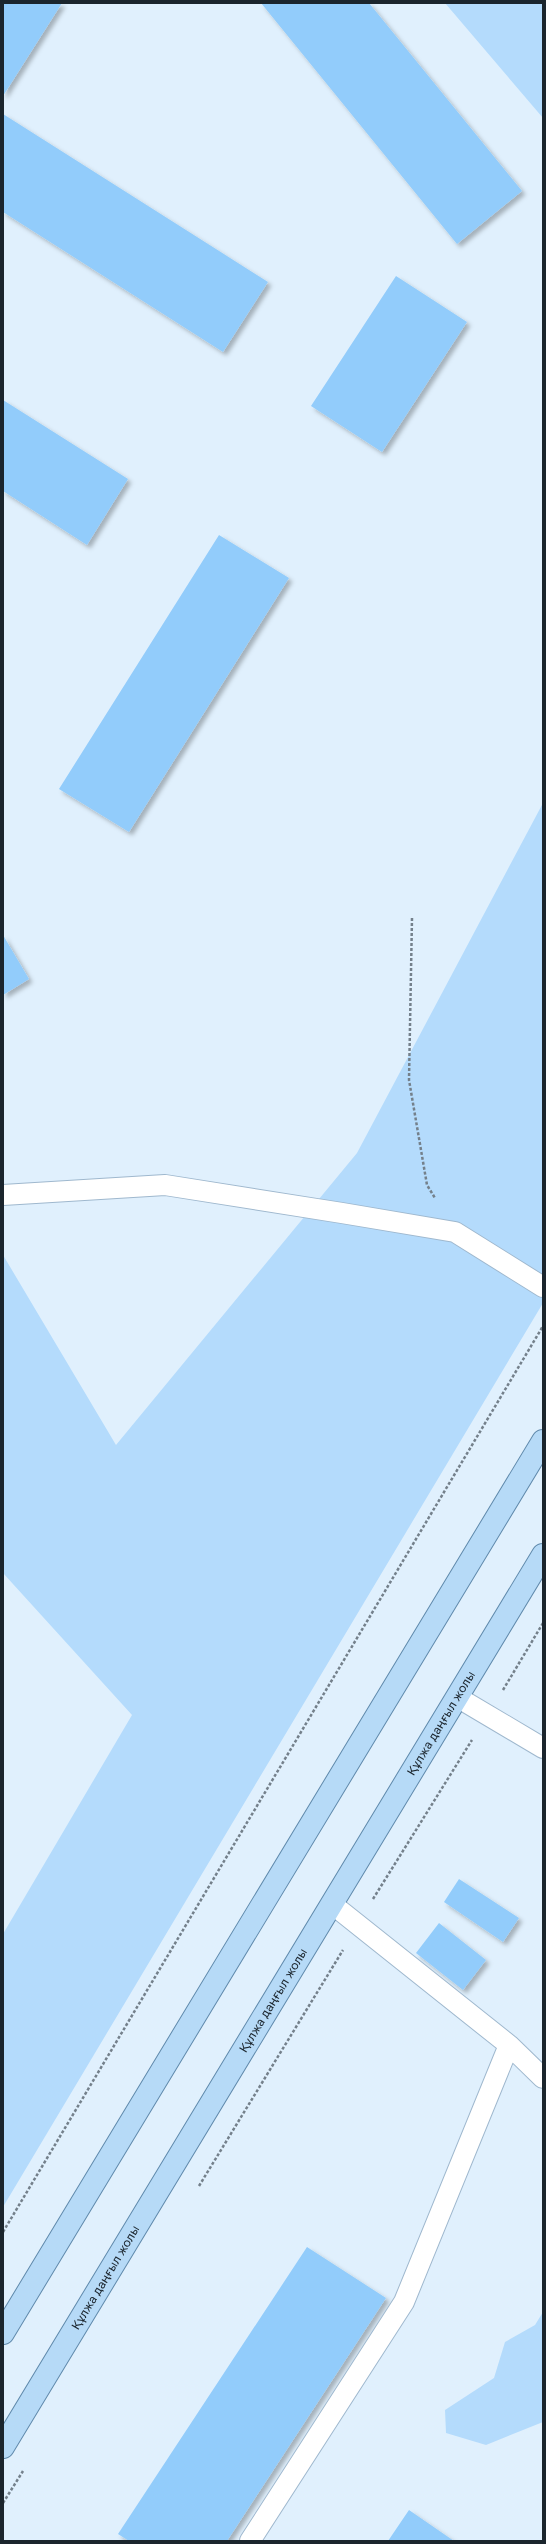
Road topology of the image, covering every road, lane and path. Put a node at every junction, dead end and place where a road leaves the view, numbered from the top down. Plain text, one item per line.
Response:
1 (412, 918) dead end
2 (3, 1195) edge
3 (455, 1232) junction
4 (543, 1287) edge
5 (543, 1326) edge
6 (543, 1441) edge
7 (543, 1555) edge
8 (543, 1623) edge
9 (457, 1697) junction
10 (487, 1716) junction
11 (543, 1748) edge
12 (332, 1904) junction
13 (358, 1925) junction
14 (509, 2045) junction
15 (543, 2078) edge
16 (196, 2190) dead end
17 (3, 2232) edge
18 (3, 2333) edge
19 (3, 2446) edge
20 (24, 2469) dead end
21 (3, 2503) edge
22 (250, 2541) edge

1 - 3 path
2 - 3 lane
3 - 4 lane
5 - 17 path
6 - 18 main road
7 - 9 main road, Құлжа даңғыл жолы
8 - 10 path
9 - 10 lane
9 - 12 main road, Құлжа даңғыл жолы
10 - 11 lane
10 - 13 path
12 - 13 lane
12 - 19 main road, Құлжа даңғыл жолы
13 - 14 lane
13 - 16 path
14 - 15 lane
14 - 22 lane
20 - 21 path

